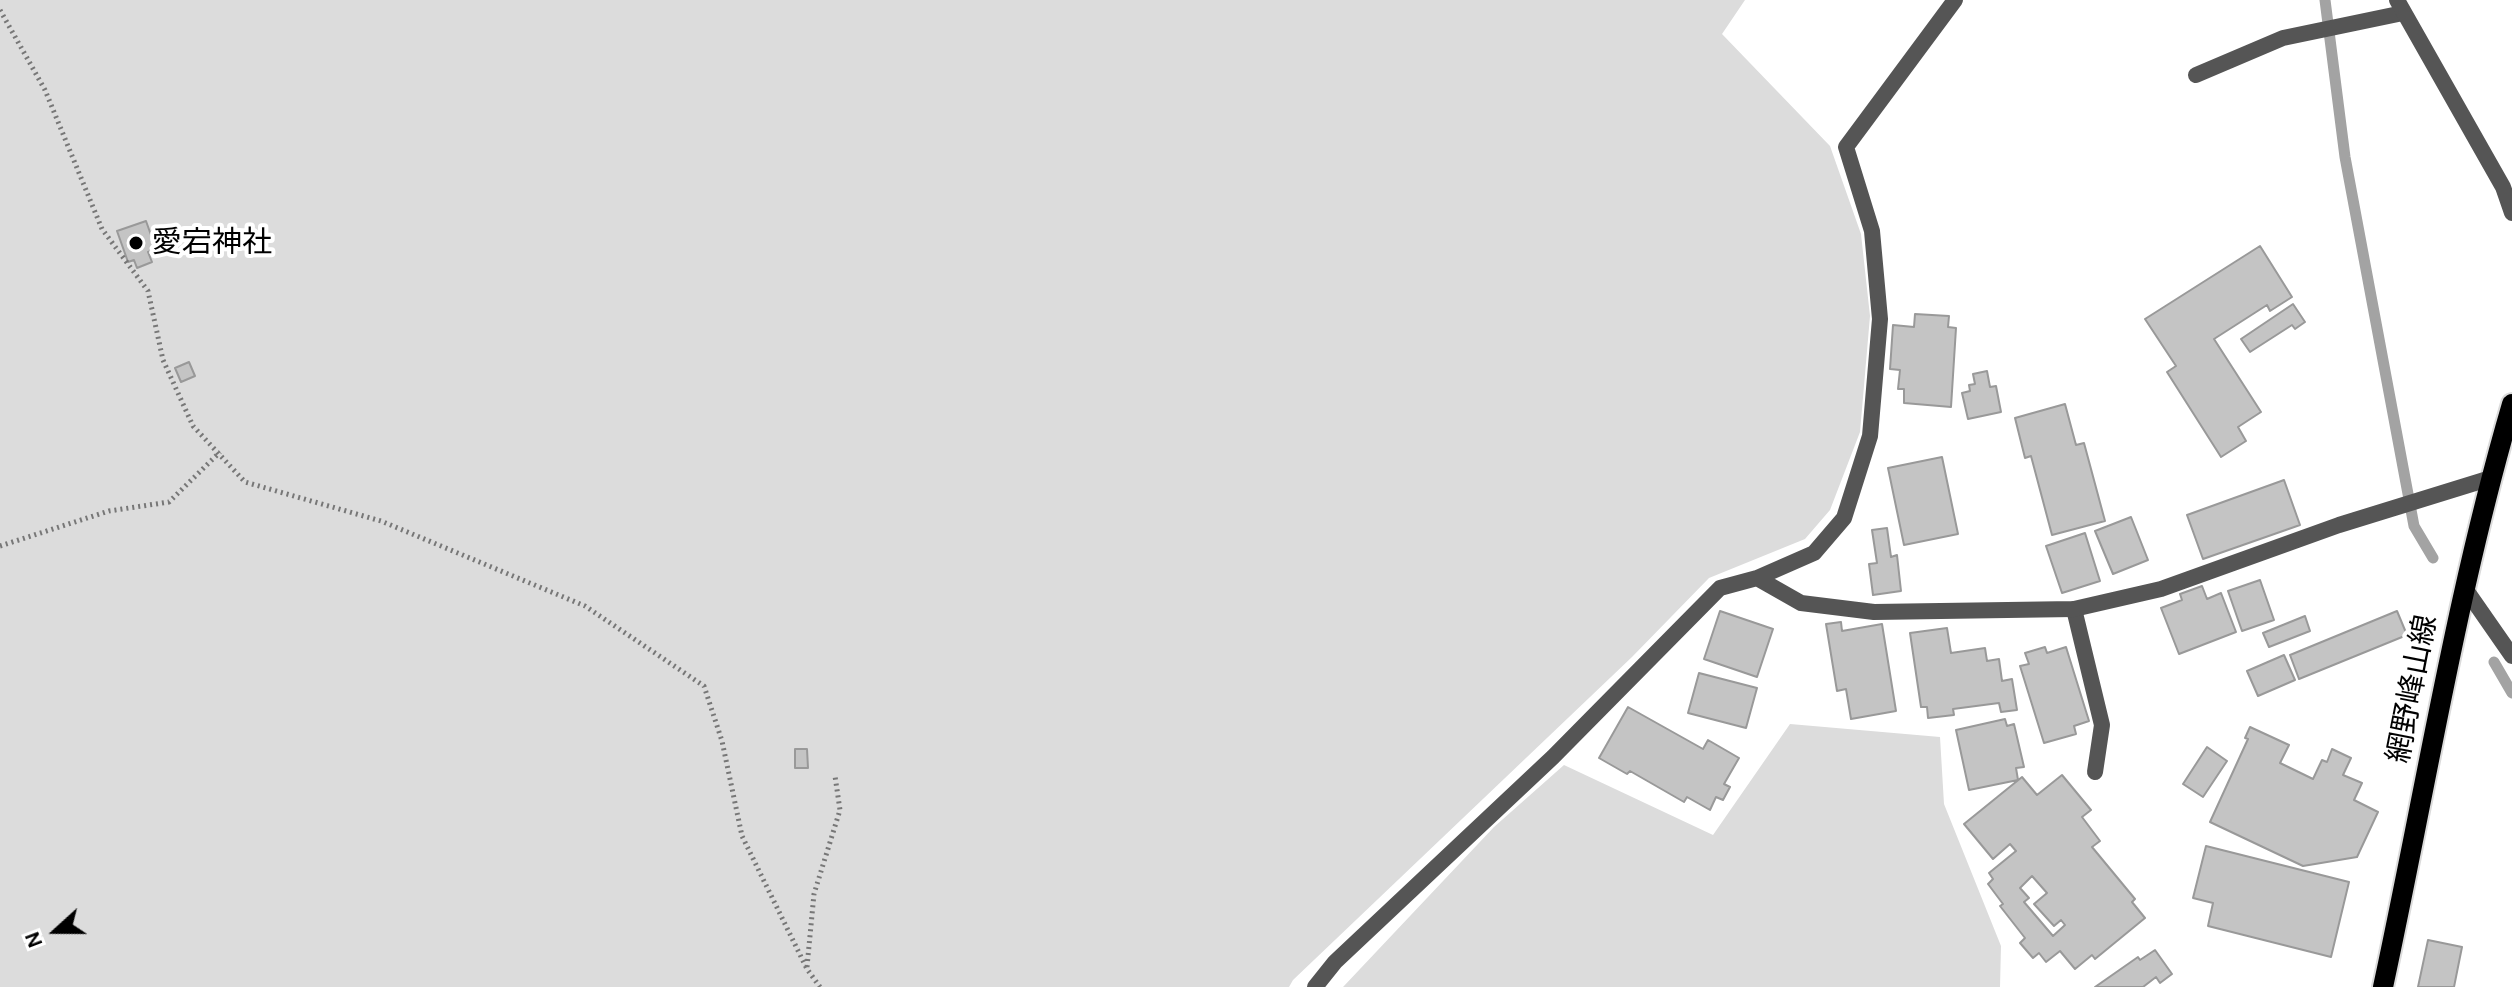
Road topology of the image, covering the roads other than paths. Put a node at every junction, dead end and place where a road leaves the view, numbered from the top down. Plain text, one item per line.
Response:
1 (1955, 0) edge
2 (2400, 6) edge
3 (2196, 75) dead end
4 (2512, 213) edge
5 (2512, 404) edge
6 (2491, 478) junction
7 (1757, 578) junction
8 (2464, 587) junction
9 (2074, 609) junction
10 (2512, 656) edge
11 (2095, 772) dead end
12 (1315, 987) edge
13 (2383, 987) edge

1 - 7 street
2 - 3 street
2 - 4 street
5 - 6 main road, 網野峰山線
6 - 8 main road, 網野峰山線
6 - 9 street
7 - 9 street
7 - 12 street
8 - 10 street
8 - 13 main road, 網野峰山線
9 - 11 street

